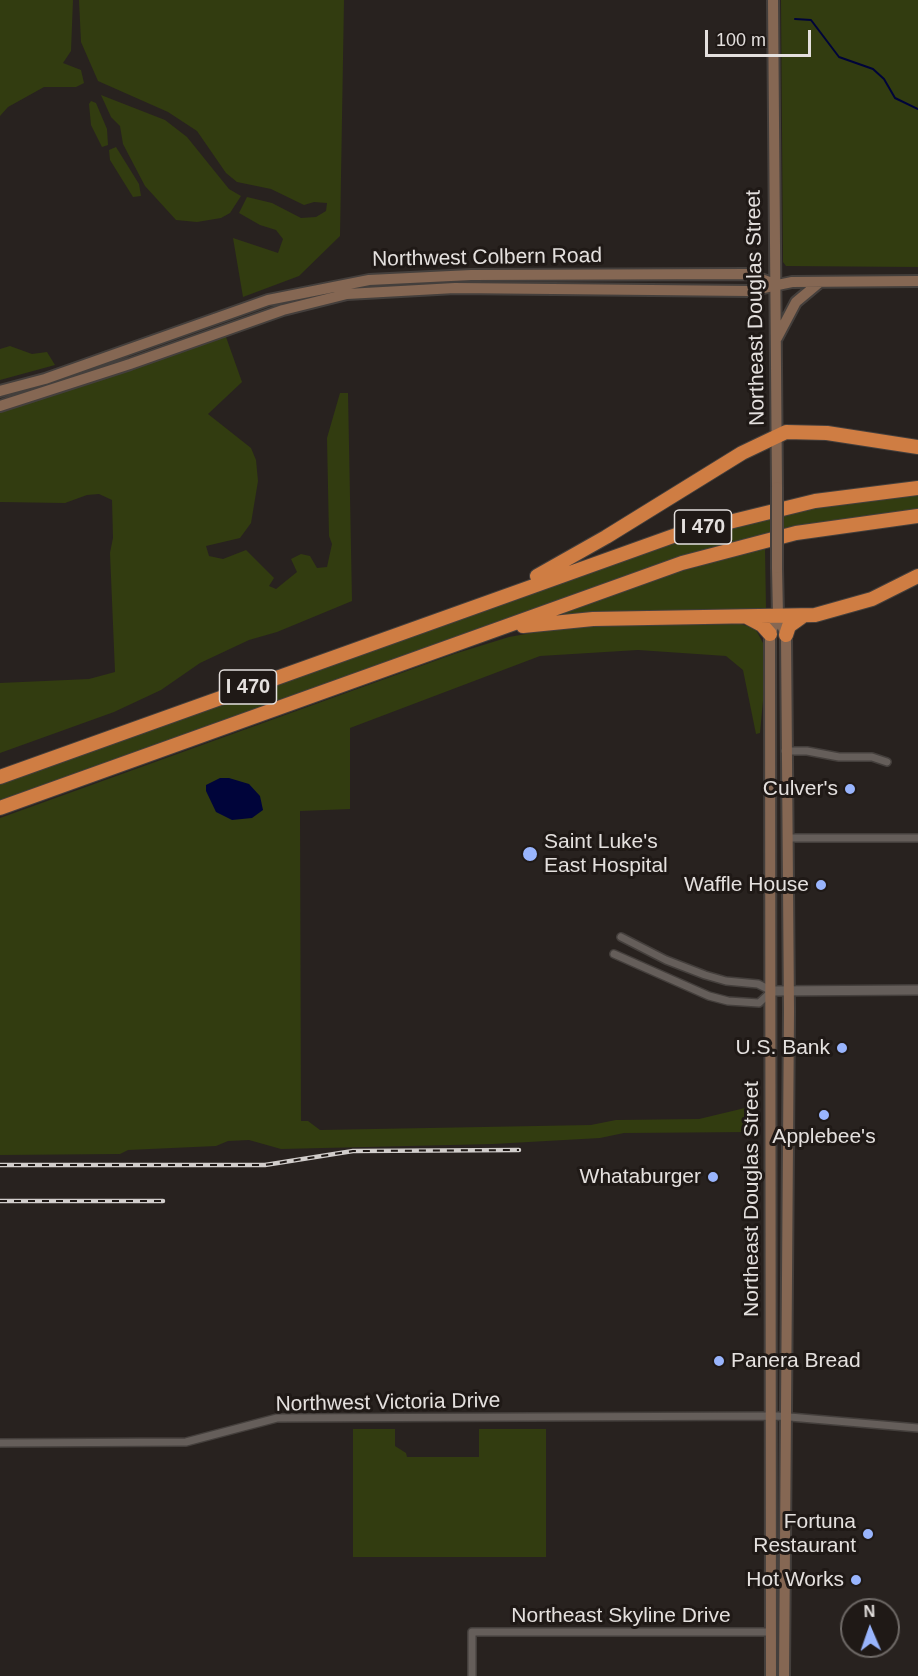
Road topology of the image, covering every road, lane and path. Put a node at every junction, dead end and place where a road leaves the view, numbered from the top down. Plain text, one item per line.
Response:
1 (772, 0) edge
2 (369, 280) junction
3 (918, 281) edge
4 (821, 282) junction
5 (775, 284) junction
6 (370, 292) junction
7 (776, 341) junction
8 (0, 392) edge
9 (0, 406) edge
10 (777, 435) junction
11 (918, 447) edge
12 (918, 488) edge
13 (918, 516) edge
14 (918, 576) edge
15 (496, 597) junction
16 (804, 615) junction
17 (745, 616) junction
18 (778, 616) junction
19 (770, 634) junction
20 (786, 635) junction
21 (471, 638) junction
22 (785, 751) junction
23 (887, 762) dead end
24 (0, 777) edge
25 (0, 808) edge
26 (787, 838) junction
27 (918, 838) edge
28 (621, 937) dead end
29 (614, 954) dead end
30 (918, 990) edge
31 (772, 991) junction
32 (788, 991) junction
33 (771, 1416) junction
34 (784, 1416) junction
35 (918, 1428) edge
36 (0, 1443) edge
37 (771, 1632) junction
38 (785, 1647) junction
39 (472, 1676) edge
40 (771, 1676) edge
41 (784, 1676) edge

1 - 5 main road, Northeast Douglas Street
2 - 5 main road, Northwest Colbern Road
2 - 6 main road
2 - 8 main road, Northwest Colbern Road
3 - 4 main road, Northwest Colbern Road
4 - 5 main road, Northwest Colbern Road
4 - 7 main road
5 - 6 main road, Northwest Colbern Road
5 - 7 main road, Northeast Douglas Street
6 - 9 main road, Northwest Colbern Road
7 - 10 main road, Northeast Douglas Street
10 - 11 highway
10 - 15 highway
10 - 18 main road, Northeast Douglas Street, bridge
12 - 15 highway, I 470
13 - 21 highway, I 470
14 - 16 highway
15 - 24 highway, I 470
16 - 18 highway
16 - 20 highway
17 - 18 highway
17 - 19 highway
17 - 21 highway
18 - 19 main road, Northeast Douglas Street
18 - 20 main road, Northeast Douglas Street
19 - 31 main road, Northeast Douglas Street
20 - 22 main road, Northeast Douglas Street
21 - 25 highway, I 470
22 - 23 street
22 - 26 main road, Northeast Douglas Street
26 - 27 street
26 - 32 main road, Northeast Douglas Street
28 - 31 street
29 - 31 street
30 - 32 street
31 - 32 street
31 - 33 main road, Northeast Douglas Street
32 - 34 main road, Northeast Douglas Street
33 - 34 street, Northwest Victoria Drive
33 - 36 street, Northwest Victoria Drive
33 - 37 main road, Northeast Douglas Street
34 - 35 street, Northwest Victoria Drive
34 - 38 main road, Northeast Douglas Street
37 - 38 main road
37 - 39 street, Northeast Skyline Drive
37 - 40 main road, Northeast Douglas Street
38 - 41 main road, Northeast Douglas Street

